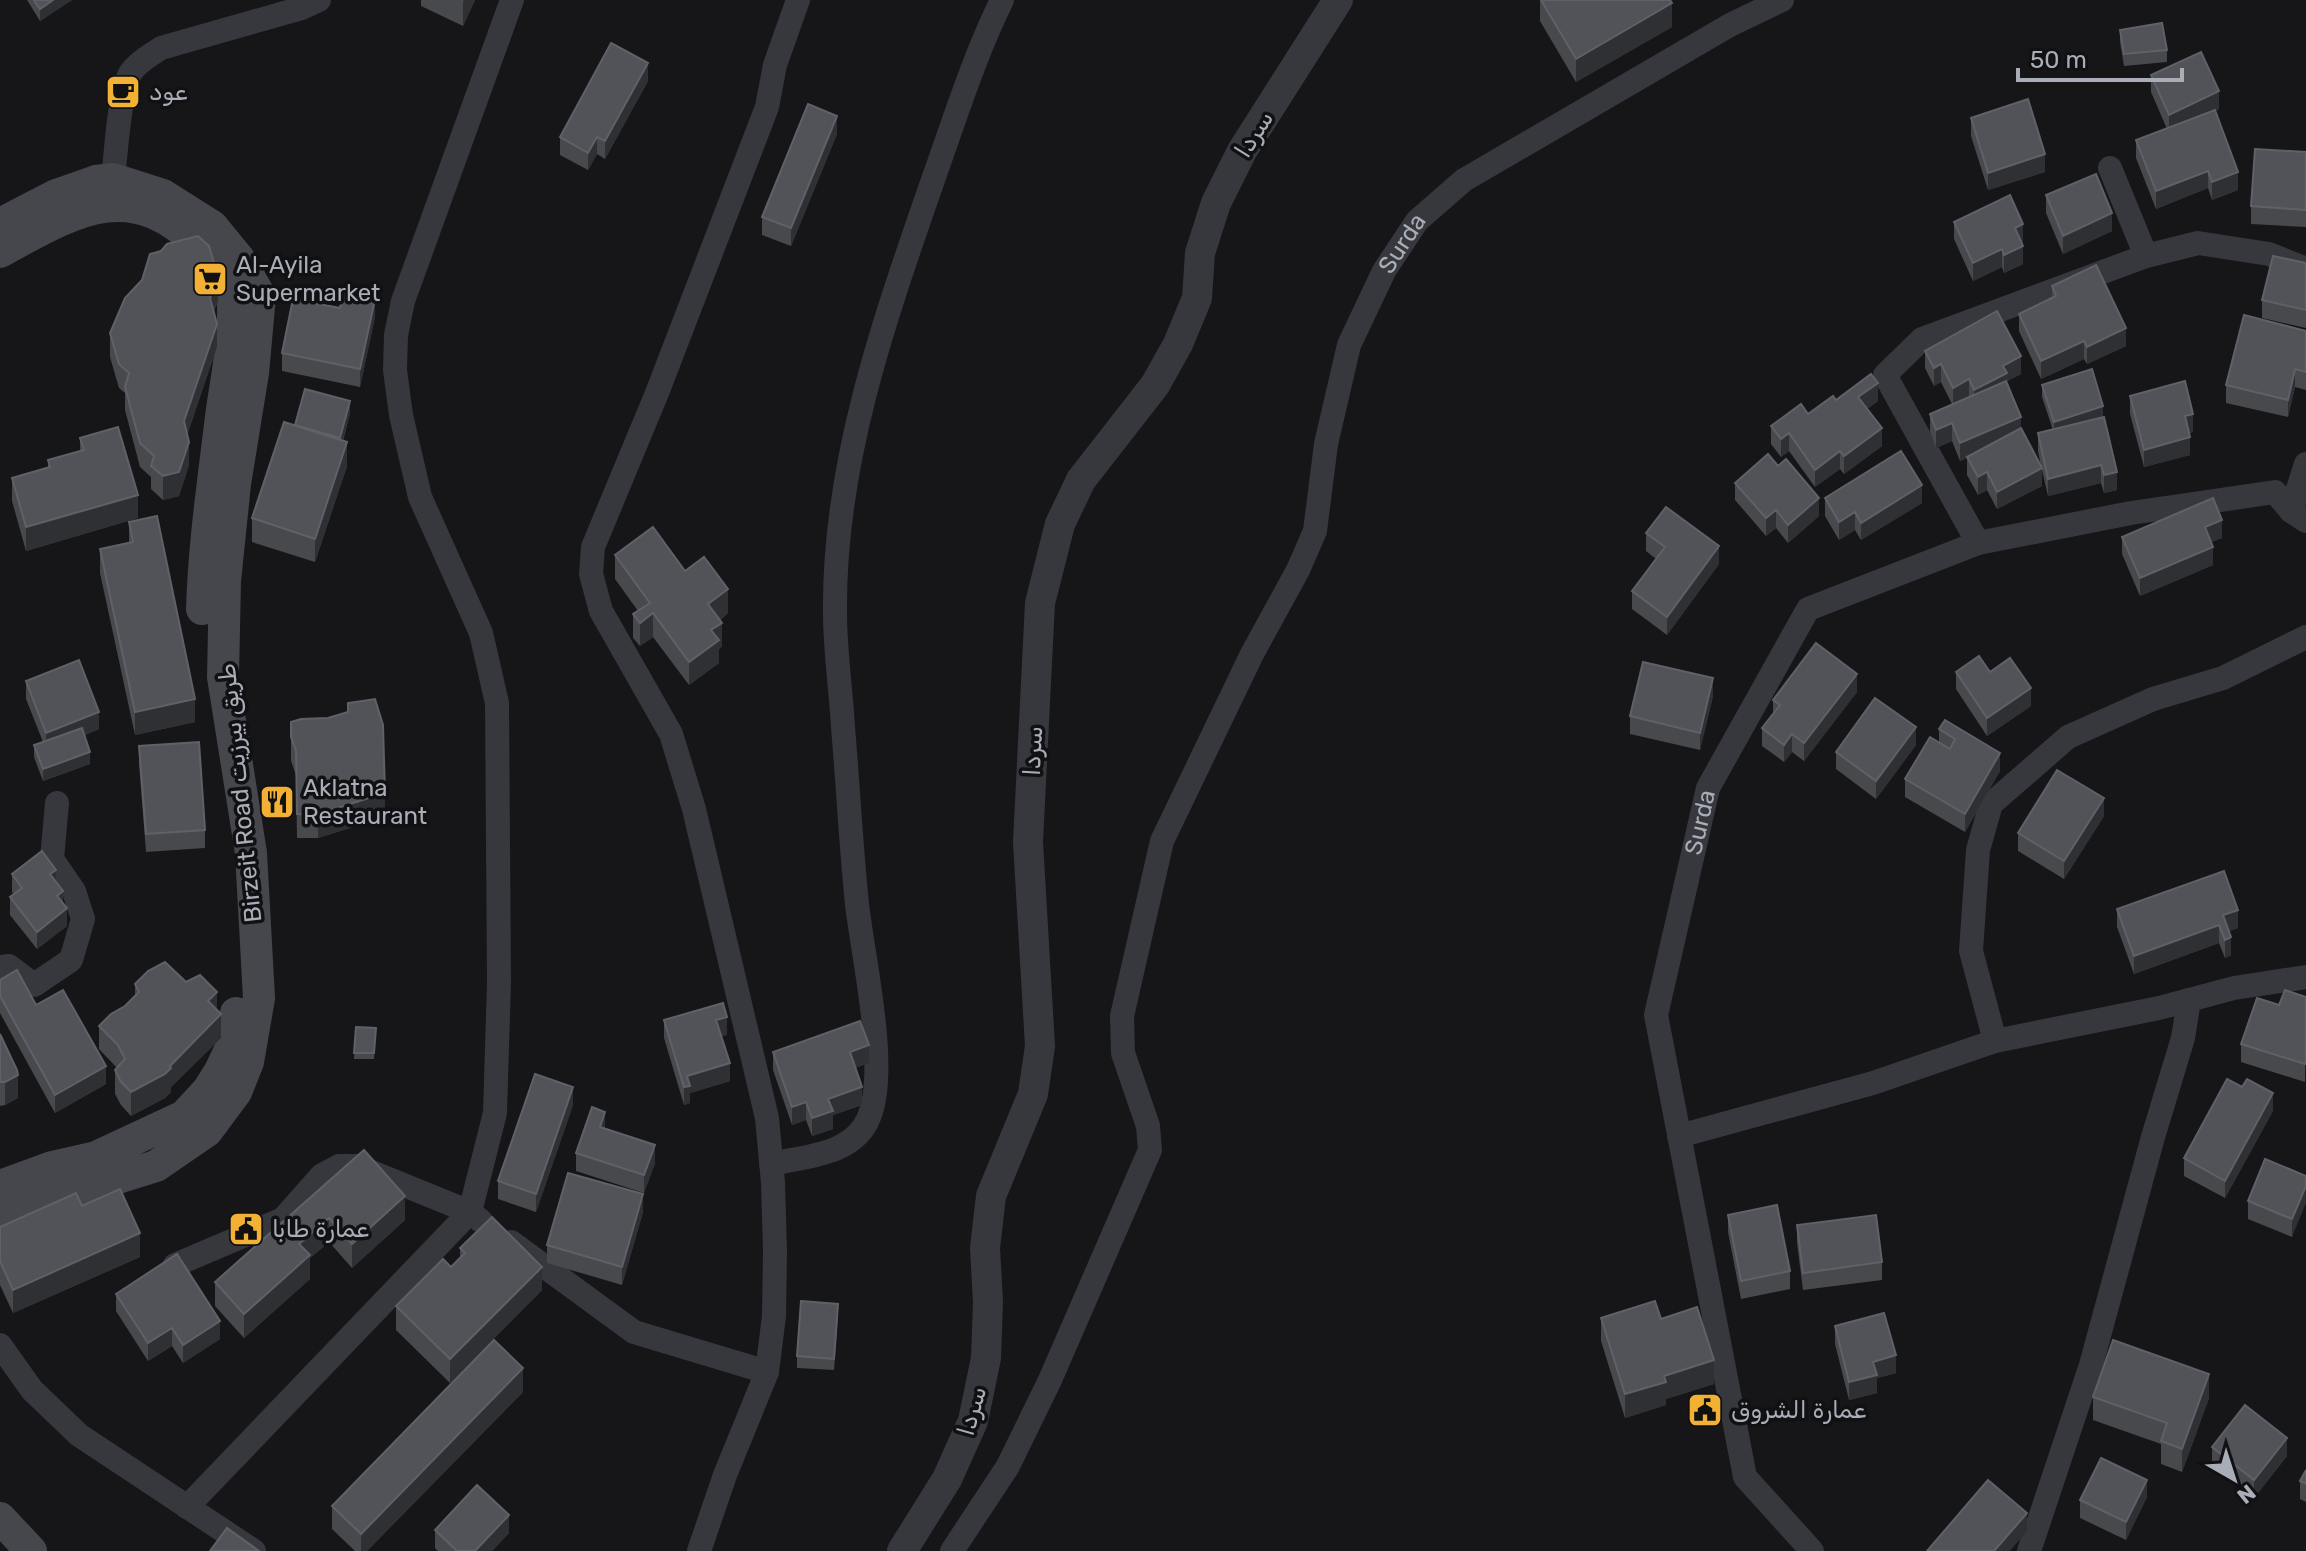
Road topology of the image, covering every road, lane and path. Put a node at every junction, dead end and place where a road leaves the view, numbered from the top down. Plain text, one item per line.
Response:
1 (319, 0) edge
2 (512, 0) edge
3 (798, 0) edge
4 (1002, 0) edge
5 (1338, 0) edge
6 (1782, 0) edge
7 (2110, 168) dead end
8 (112, 193) junction
9 (0, 224) edge
10 (0, 252) edge
11 (2146, 256) junction
12 (2306, 269) edge
13 (2306, 464) edge
14 (2299, 516) edge
15 (1978, 543) junction
16 (2306, 637) edge
17 (57, 803) dead end
18 (241, 855) junction
19 (0, 967) edge
20 (2306, 977) edge
21 (2189, 1000) junction
22 (1995, 1041) junction
23 (1679, 1136) junction
24 (771, 1164) junction
25 (0, 1186) edge
26 (470, 1212) junction
27 (0, 1215) edge
28 (175, 1265) edge
29 (0, 1345) edge
30 (767, 1372) junction
31 (187, 1507) junction
32 (0, 1518) edge
33 (31, 1551) edge
34 (254, 1551) edge
35 (699, 1551) edge
36 (902, 1551) edge
37 (952, 1551) edge
38 (1812, 1551) edge
39 (2029, 1551) edge

1 - 8 street
2 - 26 street
3 - 24 street
4 - 24 street
5 - 36 street, سردا
6 - 37 street, Surda
7 - 11 street
8 - 9 main road
8 - 10 main road
8 - 18 main road
11 - 12 street
11 - 15 street
13 - 14 street
14 - 15 street, Surda
15 - 23 street, Surda
16 - 22 street
17 - 19 street
18 - 25 main road
18 - 27 main road, Birzeit Road طريق بيرزيت
20 - 21 street
21 - 22 street
21 - 39 street
22 - 23 street
23 - 38 street, Surda
24 - 30 street
26 - 28 street
26 - 30 street
26 - 31 street
29 - 31 street
30 - 35 street
31 - 34 street
32 - 33 main road

